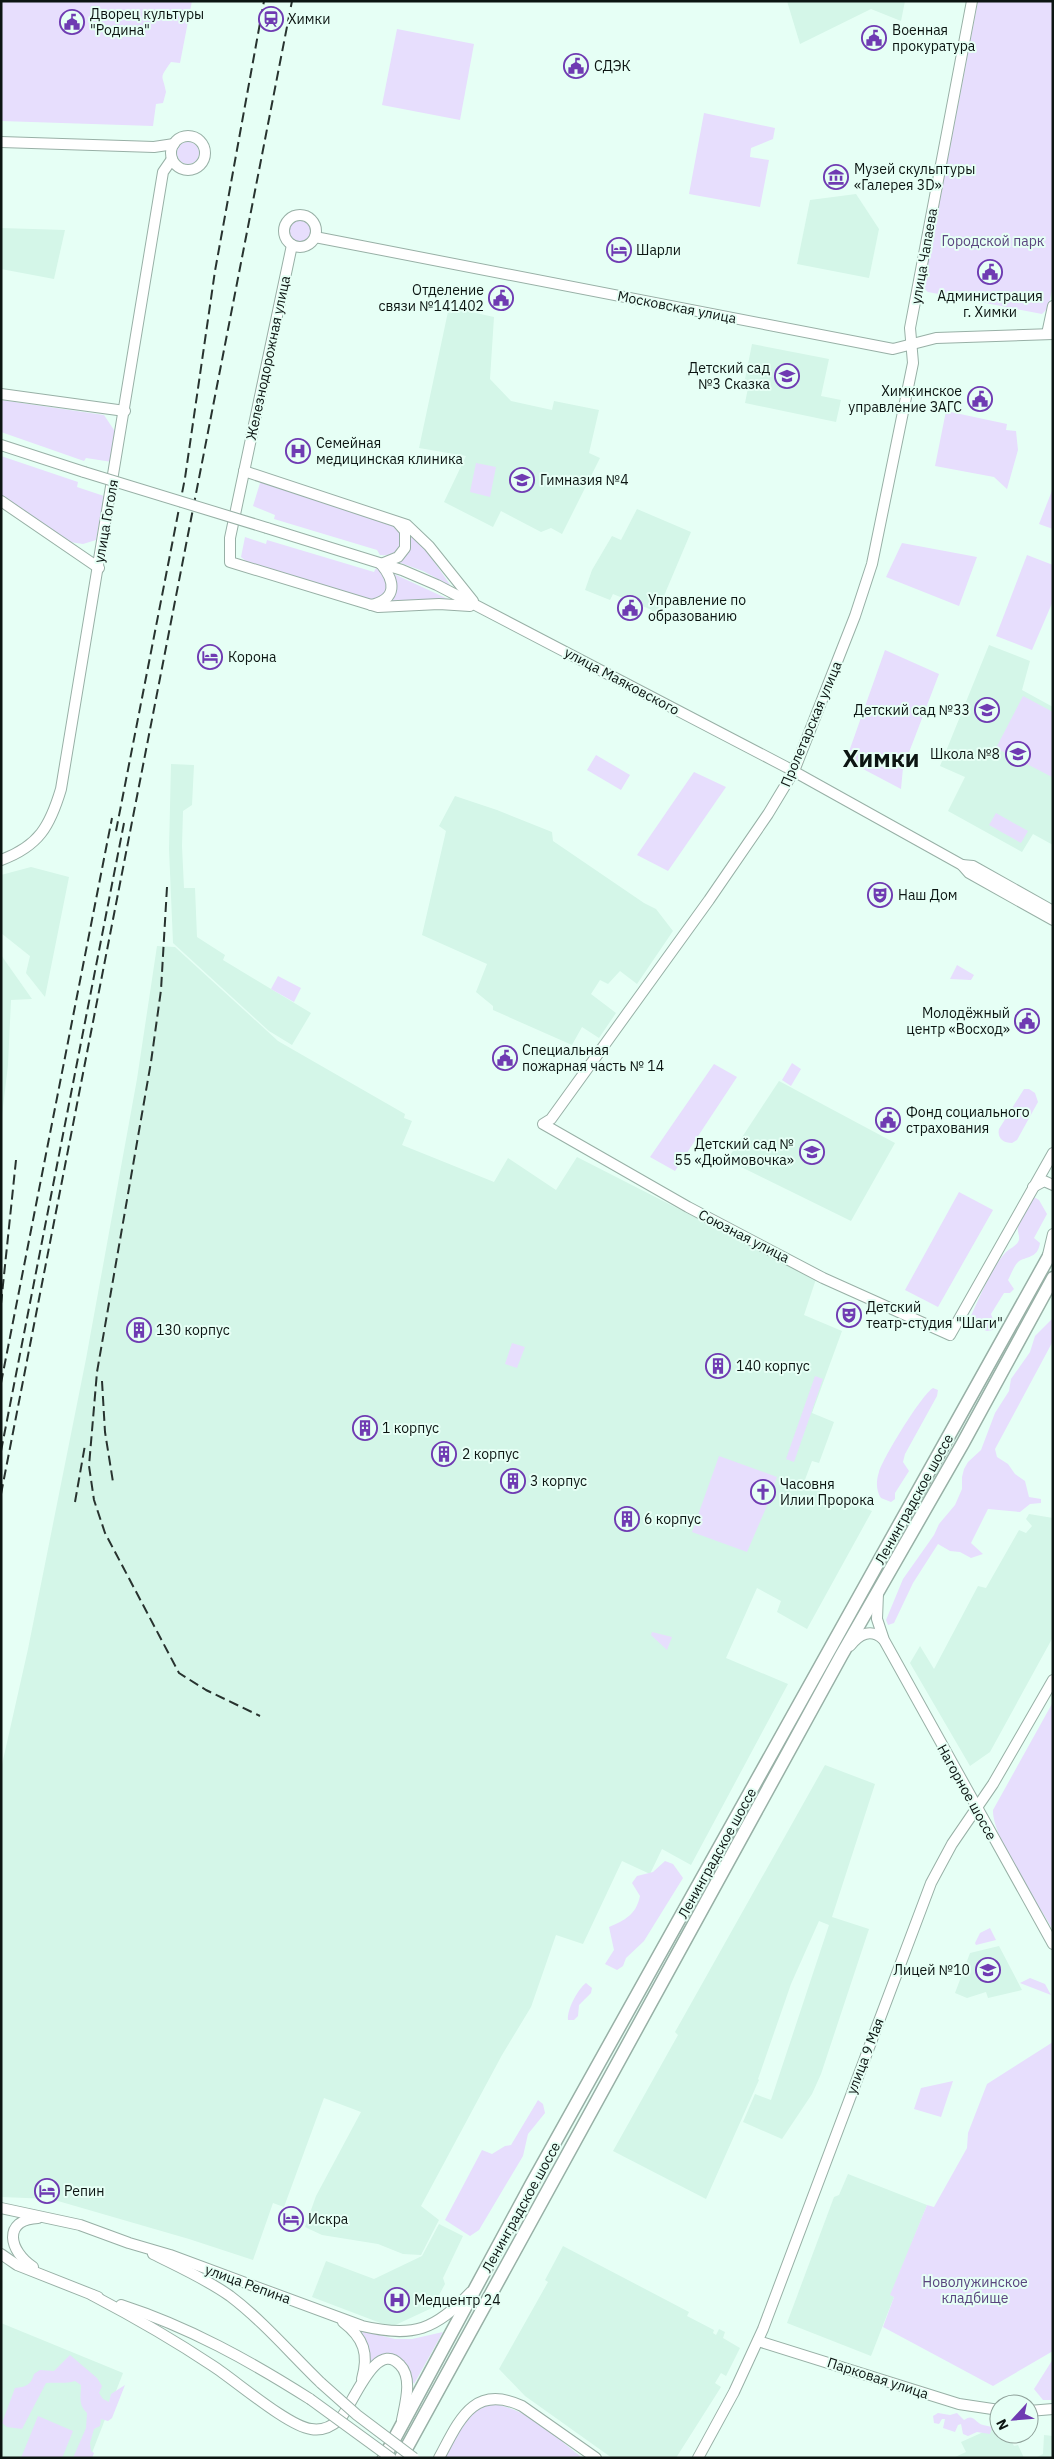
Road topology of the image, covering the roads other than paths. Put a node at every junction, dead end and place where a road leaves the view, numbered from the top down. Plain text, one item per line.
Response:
1 (972, 1) edge
2 (1, 142) edge
3 (171, 143) junction
4 (154, 147) junction
5 (172, 157) junction
6 (315, 237) junction
7 (292, 245) junction
8 (1053, 306) edge
9 (1046, 334) edge
10 (908, 346) junction
11 (1, 394) edge
12 (125, 411) junction
13 (1, 445) edge
14 (244, 471) junction
15 (1, 501) edge
16 (395, 521) junction
17 (381, 564) junction
18 (99, 568) junction
19 (371, 605) junction
20 (478, 608) junction
21 (794, 771) junction
22 (1, 860) edge
23 (962, 864) junction
24 (1053, 911) edge
25 (1053, 920) edge
26 (544, 1124) joint
27 (1051, 1157) edge
28 (1053, 1185) edge
29 (1032, 1187) junction
30 (1053, 1234) edge
31 (1050, 1255) edge
32 (1053, 1278) edge
33 (878, 1592) junction
34 (884, 1640) junction
35 (841, 1656) junction
36 (1053, 1680) edge
37 (976, 1808) junction
38 (1053, 1944) edge
39 (1, 2208) edge
40 (51, 2218) junction
41 (129, 2243) junction
42 (1, 2254) edge
43 (55, 2281) junction
44 (480, 2282) junction
45 (92, 2296) junction
46 (334, 2316) junction
47 (758, 2341) junction
48 (361, 2382) junction
49 (989, 2408) edge
50 (1053, 2409) edge
51 (1039, 2410) edge
52 (400, 2429) junction
53 (704, 2446) junction
54 (384, 2458) edge
55 (391, 2458) edge
56 (401, 2458) edge
57 (414, 2458) edge
58 (439, 2458) edge
59 (596, 2458) edge
60 (693, 2458) edge
61 (698, 2458) edge

1 - 10 street, улица Чапаева
2 - 4 street
3 - 4 street
3 - 5 street
3 - 5 street
4 - 5 street
5 - 12 street, улица Гоголя
6 - 7 street
6 - 7 street
6 - 10 street, Московская улица
7 - 14 street, Железнодорожная улица
8 - 9 street
9 - 10 street, Московская улица
10 - 21 street, Пролетарская улица
11 - 12 street
12 - 18 street, улица Гоголя
13 - 17 street, улица Маяковского, bridge
14 - 16 street
14 - 19 street, Железнодорожная улица
15 - 18 street
16 - 17 street
16 - 20 street
17 - 19 street
17 - 20 street, улица Маяковского
18 - 22 street, улица Гоголя
19 - 20 street
20 - 21 street, улица Маяковского
21 - 23 street, улица Маяковского
21 - 26 street, Пролетарская улица
23 - 24 street, улица Маяковского
23 - 25 street, улица Маяковского
26 - 29 street, Союзная улица
27 - 29 street
28 - 29 street
30 - 31 street
31 - 44 highway, Ленинградское шоссе
32 - 33 highway, Ленинградское шоссе
33 - 34 street, Нагорное шоссе
33 - 35 highway, Ленинградское шоссе
34 - 35 street
34 - 37 street, Нагорное шоссе
35 - 56 highway, Ленинградское шоссе
36 - 37 street, улица 9 Мая
37 - 38 street, Нагорное шоссе
37 - 47 street, улица 9 Мая
39 - 40 street, улица Репина
40 - 41 street, улица Репина
40 - 43 street
41 - 46 street, улица Репина
41 - 57 street, bridge
42 - 43 street
43 - 45 street
44 - 46 street, улица Репина
44 - 52 highway, Ленинградское шоссе
45 - 48 street
45 - 55 street, bridge
46 - 48 street
47 - 49 street, Парковая улица
47 - 53 street, улица 9 Мая
48 - 52 street
50 - 51 street
52 - 54 highway, Ленинградское шоссе
53 - 60 street, улица 9 Мая
53 - 61 street, улица 9 Мая
58 - 59 street

